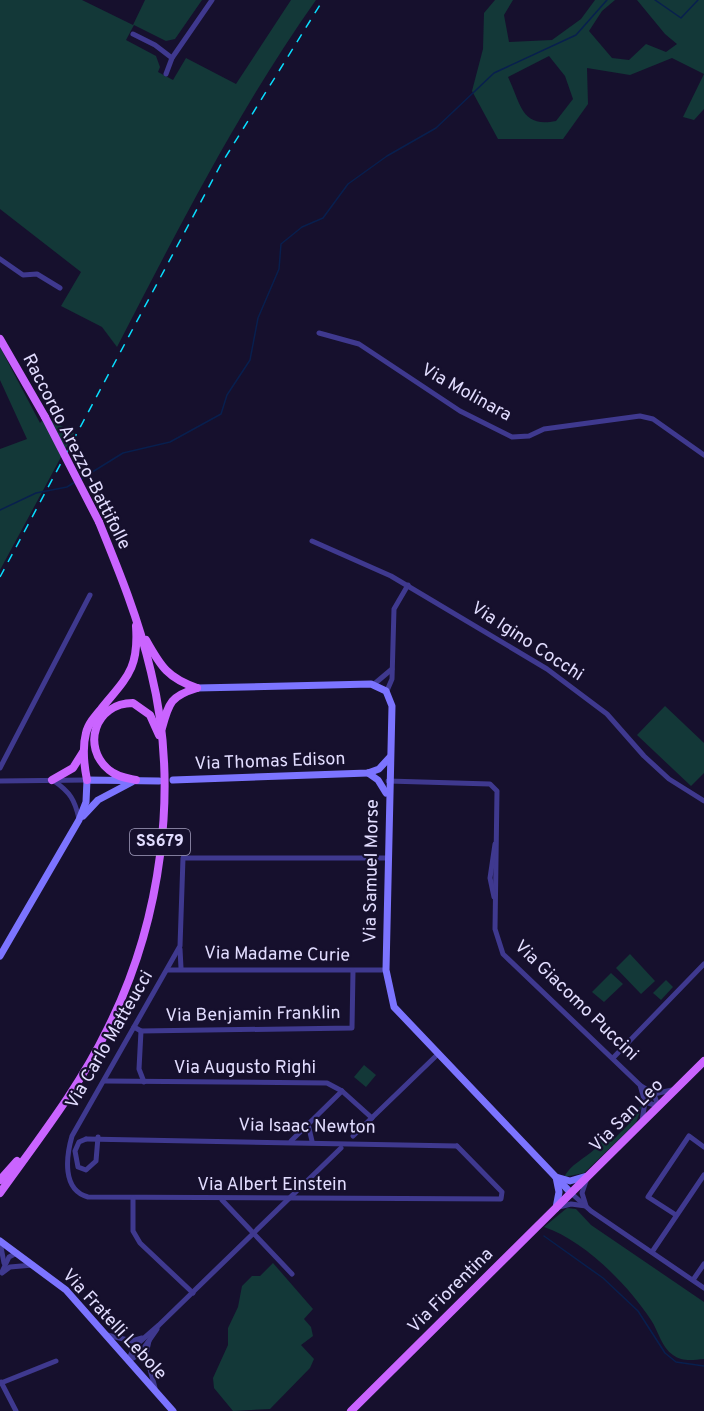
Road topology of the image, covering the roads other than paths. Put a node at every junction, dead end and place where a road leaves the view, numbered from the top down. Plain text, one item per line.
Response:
1 (212, 0) edge
2 (133, 34) dead end
3 (172, 58) junction
4 (166, 74) dead end
5 (0, 259) edge
6 (60, 288) dead end
7 (319, 333) dead end
8 (0, 339) edge
9 (704, 454) edge
10 (312, 541) dead end
11 (408, 585) junction
12 (90, 595) dead end
13 (135, 618) junction
14 (140, 629) junction
15 (393, 668) junction
16 (392, 679) junction
17 (373, 685) junction
18 (197, 688) junction
19 (384, 691) junction
20 (392, 706) junction
21 (99, 720) junction
22 (161, 732) junction
23 (162, 742) junction
24 (83, 750) junction
25 (389, 759) junction
26 (0, 768) edge
27 (379, 769) junction
28 (368, 773) junction
29 (388, 776) junction
30 (86, 778) junction
31 (52, 780) junction
32 (136, 780) junction
33 (173, 780) dead end
34 (378, 780) junction
35 (0, 781) edge
36 (159, 781) dead end
37 (388, 798) junction
38 (704, 801) edge
39 (79, 820) junction
40 (388, 858) junction
41 (180, 946) junction
42 (0, 956) edge
43 (704, 964) edge
44 (181, 968) junction
45 (168, 970) junction
46 (386, 970) junction
47 (353, 971) junction
48 (134, 1027) junction
49 (141, 1031) junction
50 (437, 1055) junction
51 (613, 1058) junction
52 (704, 1062) edge
53 (105, 1081) junction
54 (144, 1082) junction
55 (640, 1085) junction
56 (676, 1089) junction
57 (342, 1091) junction
58 (654, 1094) junction
59 (645, 1102) junction
60 (658, 1106) junction
61 (372, 1118) junction
62 (308, 1124) junction
63 (641, 1124) junction
64 (353, 1136) dead end
65 (98, 1137) dead end
66 (291, 1141) junction
67 (312, 1141) junction
68 (704, 1147) edge
69 (341, 1148) dead end
70 (68, 1150) joint
71 (590, 1174) junction
72 (704, 1175) edge
73 (556, 1177) junction
74 (3, 1182) edge
75 (499, 1188) joint
76 (0, 1193) edge
77 (571, 1193) junction
78 (133, 1198) junction
79 (289, 1199) junction
80 (222, 1200) junction
81 (586, 1206) junction
82 (556, 1208) junction
83 (676, 1215) junction
84 (254, 1234) junction
85 (0, 1241) edge
86 (652, 1252) junction
87 (17, 1253) junction
88 (4, 1263) junction
89 (704, 1264) edge
90 (33, 1265) junction
91 (10, 1267) junction
92 (292, 1274) dead end
93 (1, 1275) edge
94 (693, 1280) junction
95 (704, 1288) edge
96 (193, 1293) junction
97 (105, 1334) junction
98 (146, 1339) junction
99 (128, 1360) junction
100 (56, 1361) dead end
101 (1, 1382) edge
102 (157, 1394) junction
103 (357, 1409) edge
104 (16, 1411) edge
105 (173, 1411) edge

1 - 3 street
2 - 3 street
3 - 4 street
5 - 6 street
7 - 9 street, Via Molinara
8 - 13 main road, Raccordo Arezzo-Battifolle / SS679, bridge
10 - 11 street, Via Igino Cocchi
11 - 15 street
11 - 38 street, Via Igino Cocchi
12 - 26 street
13 - 14 main road, Raccordo Arezzo-Battifolle / SS679
13 - 24 main road
14 - 18 main road
14 - 22 main road, Raccordo Arezzo-Battifolle / SS679
15 - 16 street
15 - 17 street
15 - 19 street
16 - 19 street
16 - 20 street
17 - 18 street
17 - 19 street
18 - 22 main road
19 - 20 street, Via Samuel Morse
20 - 25 street, Via Samuel Morse
21 - 23 main road
21 - 30 main road
21 - 32 main road
22 - 23 main road, Raccordo Arezzo-Battifolle / SS679
23 - 74 main road, Raccordo Arezzo-Battifolle / SS679
24 - 30 main road
24 - 31 main road
25 - 27 street
25 - 29 street, Via Samuel Morse
27 - 28 street, Via Thomas Edison
27 - 29 street
28 - 33 street, Via Thomas Edison
28 - 34 street
29 - 34 street
29 - 37 street, Via Samuel Morse
29 - 51 street, Via Giacomo Puccini
30 - 31 street
30 - 32 street
30 - 39 street
31 - 35 street
31 - 39 street
32 - 36 street
32 - 39 street
34 - 37 street
37 - 40 street, Via Samuel Morse
39 - 42 street
40 - 41 street, Via Carlo Matteucci
40 - 46 street, Via Samuel Morse
41 - 44 street, Via Carlo Matteucci
41 - 45 street, Via Carlo Matteucci
43 - 51 street
44 - 45 street, Via Madame Curie
44 - 47 street, Via Madame Curie
45 - 48 street, Via Carlo Matteucci
46 - 47 street, Via Madame Curie
46 - 50 street, Via Samuel Morse
47 - 49 street, Via Benjamin Franklin
48 - 49 street, Via Benjamin Franklin
48 - 53 street, Via Carlo Matteucci
49 - 54 street
50 - 61 street
50 - 73 street, Via Samuel Morse
51 - 55 street, Via Giacomo Puccini
52 - 56 main road, Via San Leo
53 - 54 street, Via Augusto Righi
53 - 70 street, Via Carlo Matteucci
54 - 57 street, Via Augusto Righi
55 - 58 street
55 - 59 street, Via Giacomo Puccini
56 - 58 street
56 - 60 main road, Via San Leo
57 - 61 street, Via Augusto Righi
57 - 62 street
58 - 60 street
59 - 60 street
59 - 63 street
60 - 63 main road, Via San Leo
61 - 64 street
62 - 66 street
62 - 67 street
63 - 71 main road, Via San Leo
65 - 66 street, Via Isaac Newton, bridge
66 - 67 street, Via Isaac Newton, bridge
67 - 75 street, Via Isaac Newton, bridge
68 - 83 street
69 - 79 street
70 - 78 street, Via Albert Einstein
71 - 73 street
71 - 77 main road, Via San Leo
71 - 81 street
72 - 83 street
73 - 77 street, Via Samuel Morse
73 - 82 street
74 - 76 main road, SS679
75 - 79 street, Via Albert Einstein
77 - 81 street
77 - 82 main road, Via Fiorentina
78 - 80 street, Via Albert Einstein
78 - 96 street
79 - 80 street, Via Albert Einstein
79 - 84 street
80 - 84 street
81 - 82 street
81 - 86 street
82 - 103 main road, Via Fiorentina
83 - 86 street
84 - 92 street
84 - 96 street
85 - 87 street, Via Fratelli Lebole
85 - 88 street
86 - 94 street
87 - 88 street
87 - 90 street, Via Fratelli Lebole
87 - 91 street
88 - 93 street
89 - 94 street
90 - 91 street
90 - 97 street, Via Fratelli Lebole
91 - 93 street
94 - 95 street
96 - 98 street
97 - 98 street
97 - 99 street, Via Fratelli Lebole
98 - 99 street
98 - 102 street
99 - 102 street, Via Fratelli Lebole
100 - 101 street
101 - 104 street
102 - 105 street, Via Fratelli Lebole

